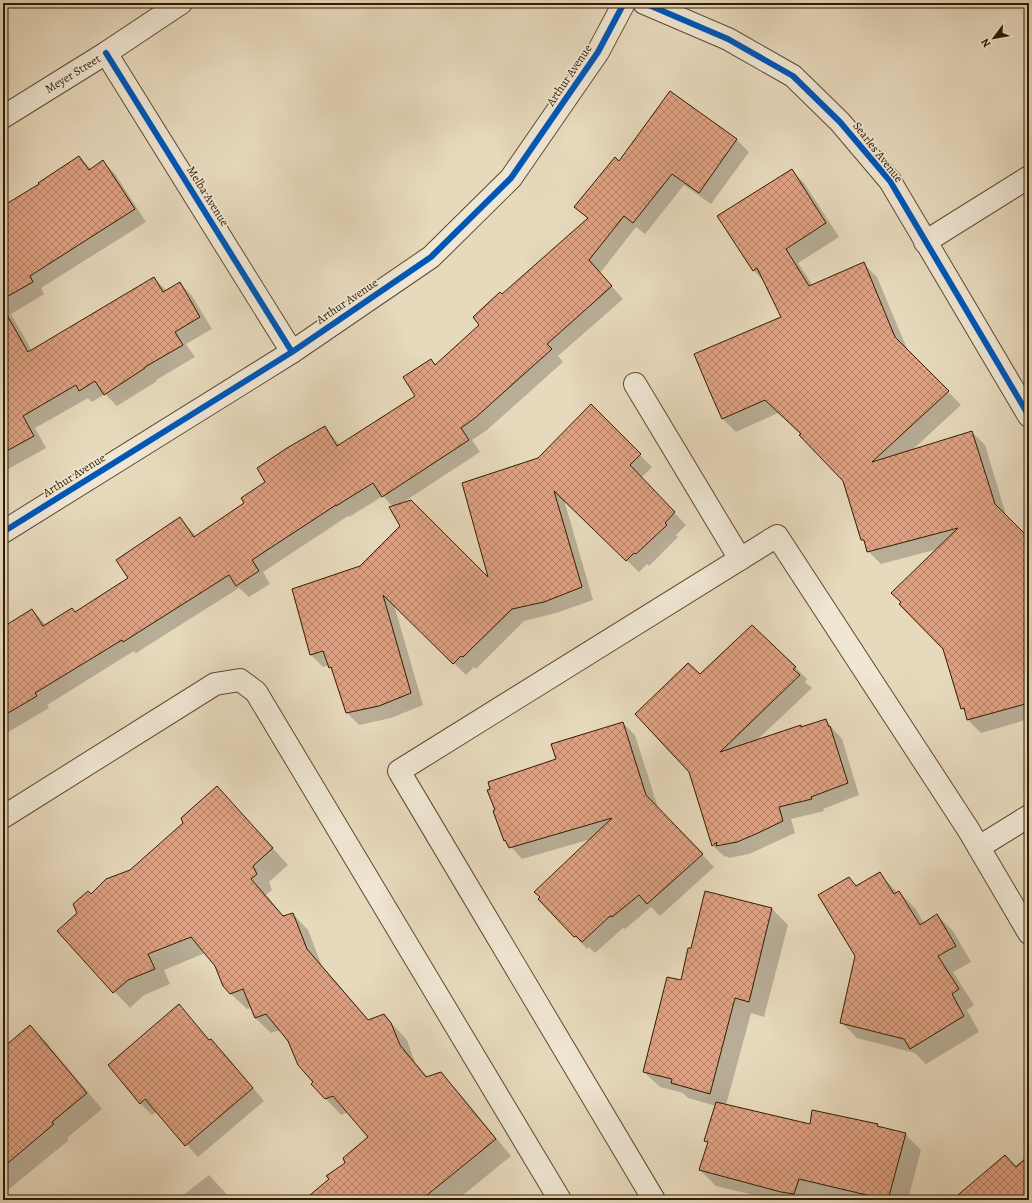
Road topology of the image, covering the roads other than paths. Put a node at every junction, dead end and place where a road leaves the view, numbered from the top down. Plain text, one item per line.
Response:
1 (181, 3) edge
2 (624, 3) edge
3 (644, 3) edge
4 (106, 53) junction
5 (3, 117) edge
6 (1029, 178) edge
7 (925, 242) junction
8 (292, 352) junction
9 (635, 384) dead end
10 (1029, 416) edge
11 (3, 532) edge
12 (740, 559) junction
13 (1029, 816) edge
14 (3, 817) edge
15 (979, 847) junction
16 (1029, 933) edge
17 (560, 1200) edge
18 (654, 1200) edge

1 - 4 street, Meyer Street
2 - 8 street, Arthur Avenue
3 - 7 street, Searles Avenue
4 - 5 street, Meyer Street
4 - 8 street, Melba Avenue
6 - 7 street
7 - 10 street, Searles Avenue
8 - 11 street, Arthur Avenue
9 - 12 street
12 - 15 street
12 - 18 street
13 - 15 street
14 - 17 street
15 - 16 street

